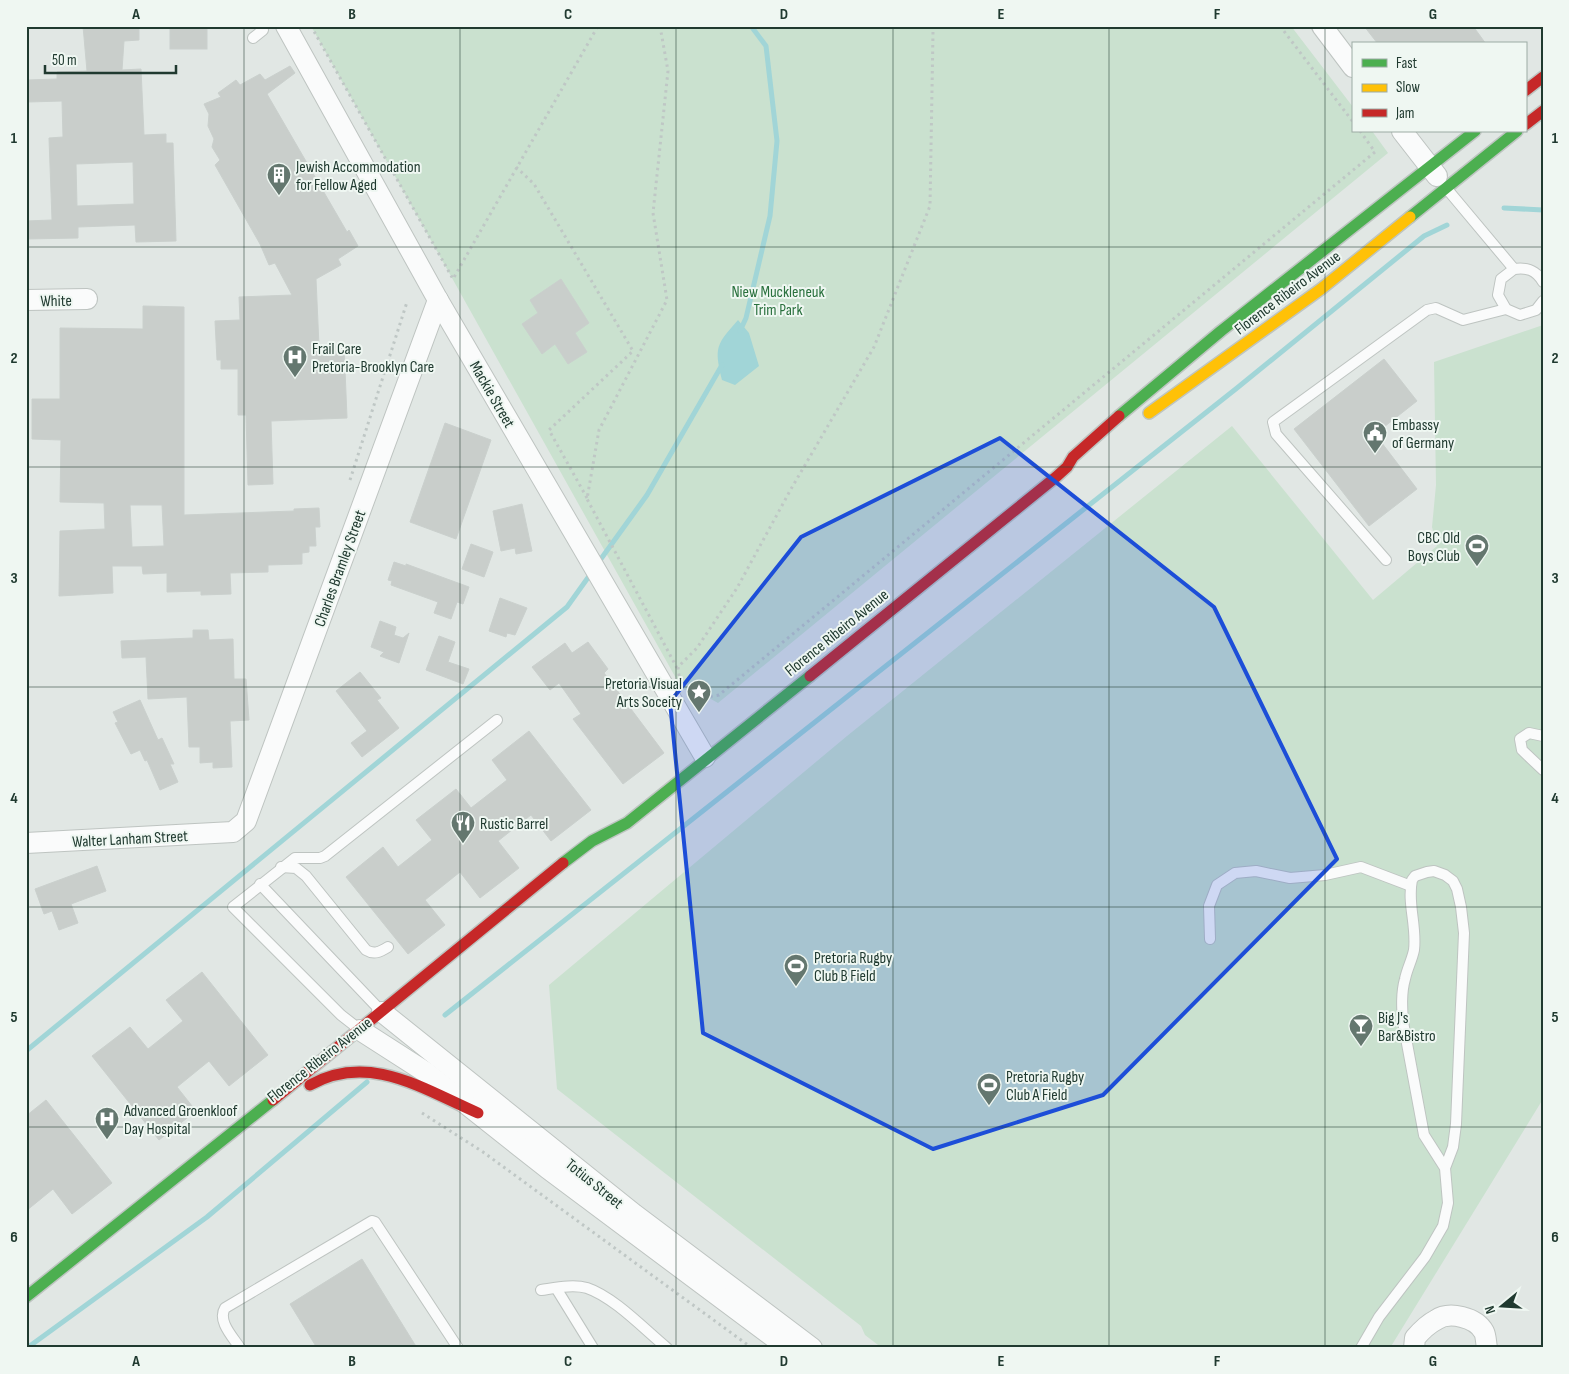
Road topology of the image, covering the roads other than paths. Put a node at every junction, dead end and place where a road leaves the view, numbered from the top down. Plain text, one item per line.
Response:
1 (286, 26) edge
2 (1322, 26) edge
3 (263, 30) dead end
4 (253, 38) dead end
5 (1352, 66) edge
6 (1526, 73) edge
7 (1534, 84) edge
8 (1543, 111) edge
9 (1526, 124) edge
10 (1403, 132) edge
11 (1474, 132) edge
12 (1516, 132) edge
13 (1430, 167) junction
14 (1446, 188) junction
15 (1514, 268) junction
16 (1541, 276) edge
17 (26, 300) edge
18 (87, 300) dead end
19 (438, 300) junction
20 (1543, 301) edge
21 (1506, 309) junction
22 (1140, 419) dead end
23 (1102, 447) dead end
24 (1067, 467) junction
25 (1386, 560) dead end
26 (496, 720) dead end
27 (1543, 736) edge
28 (705, 757) junction
29 (1543, 770) edge
30 (626, 823) junction
31 (233, 832) joint
32 (616, 842) dead end
33 (26, 844) edge
34 (281, 867) junction
35 (260, 884) junction
36 (1411, 886) junction
37 (1210, 939) dead end
38 (388, 947) dead end
39 (391, 1017) junction
40 (365, 1038) junction
41 (343, 1060) dead end
42 (310, 1085) junction
43 (288, 1103) dead end
44 (478, 1113) junction
45 (1445, 1168) junction
46 (556, 1288) junction
47 (541, 1290) dead end
48 (26, 1297) edge
49 (240, 1348) edge
50 (458, 1348) edge
51 (592, 1348) edge
52 (667, 1348) edge
53 (788, 1348) edge
54 (812, 1348) edge
55 (1361, 1348) edge
56 (1414, 1348) edge
57 (1487, 1348) edge

1 - 19 street, Mackie Street
2 - 5 street
3 - 4 lane
6 - 7 lane
8 - 9 main road
10 - 13 street
11 - 13 main road, Florence Ribeiro Avenue
12 - 14 main road, Florence Ribeiro Avenue
13 - 14 street
13 - 24 main road, Florence Ribeiro Avenue
14 - 15 lane
14 - 22 main road, Florence Ribeiro Avenue
15 - 16 lane
15 - 21 lane
17 - 18 street, White
19 - 28 street, Mackie Street
19 - 31 street, Charles Bramley Street
20 - 21 lane
21 - 25 lane
23 - 24 main road, Florence Ribeiro Avenue
24 - 28 main road, Florence Ribeiro Avenue
26 - 34 lane
27 - 29 lane
28 - 30 main road, Florence Ribeiro Avenue
30 - 32 main road, Florence Ribeiro Avenue
30 - 39 main road, Florence Ribeiro Avenue
31 - 33 street, Walter Lanham Street
34 - 35 lane
34 - 38 lane
35 - 39 lane
35 - 40 lane
36 - 37 lane
36 - 45 lane
36 - 45 lane
39 - 40 main road, Florence Ribeiro Avenue
39 - 54 street, Totius Street
40 - 44 street, Totius Street
40 - 48 main road, Florence Ribeiro Avenue
41 - 42 main road, Florence Ribeiro Avenue
42 - 43 main road, Florence Ribeiro Avenue
42 - 44 main road
44 - 53 street, Totius Street
45 - 55 lane
46 - 47 lane
46 - 51 lane
46 - 52 lane
49 - 50 lane
56 - 57 street

